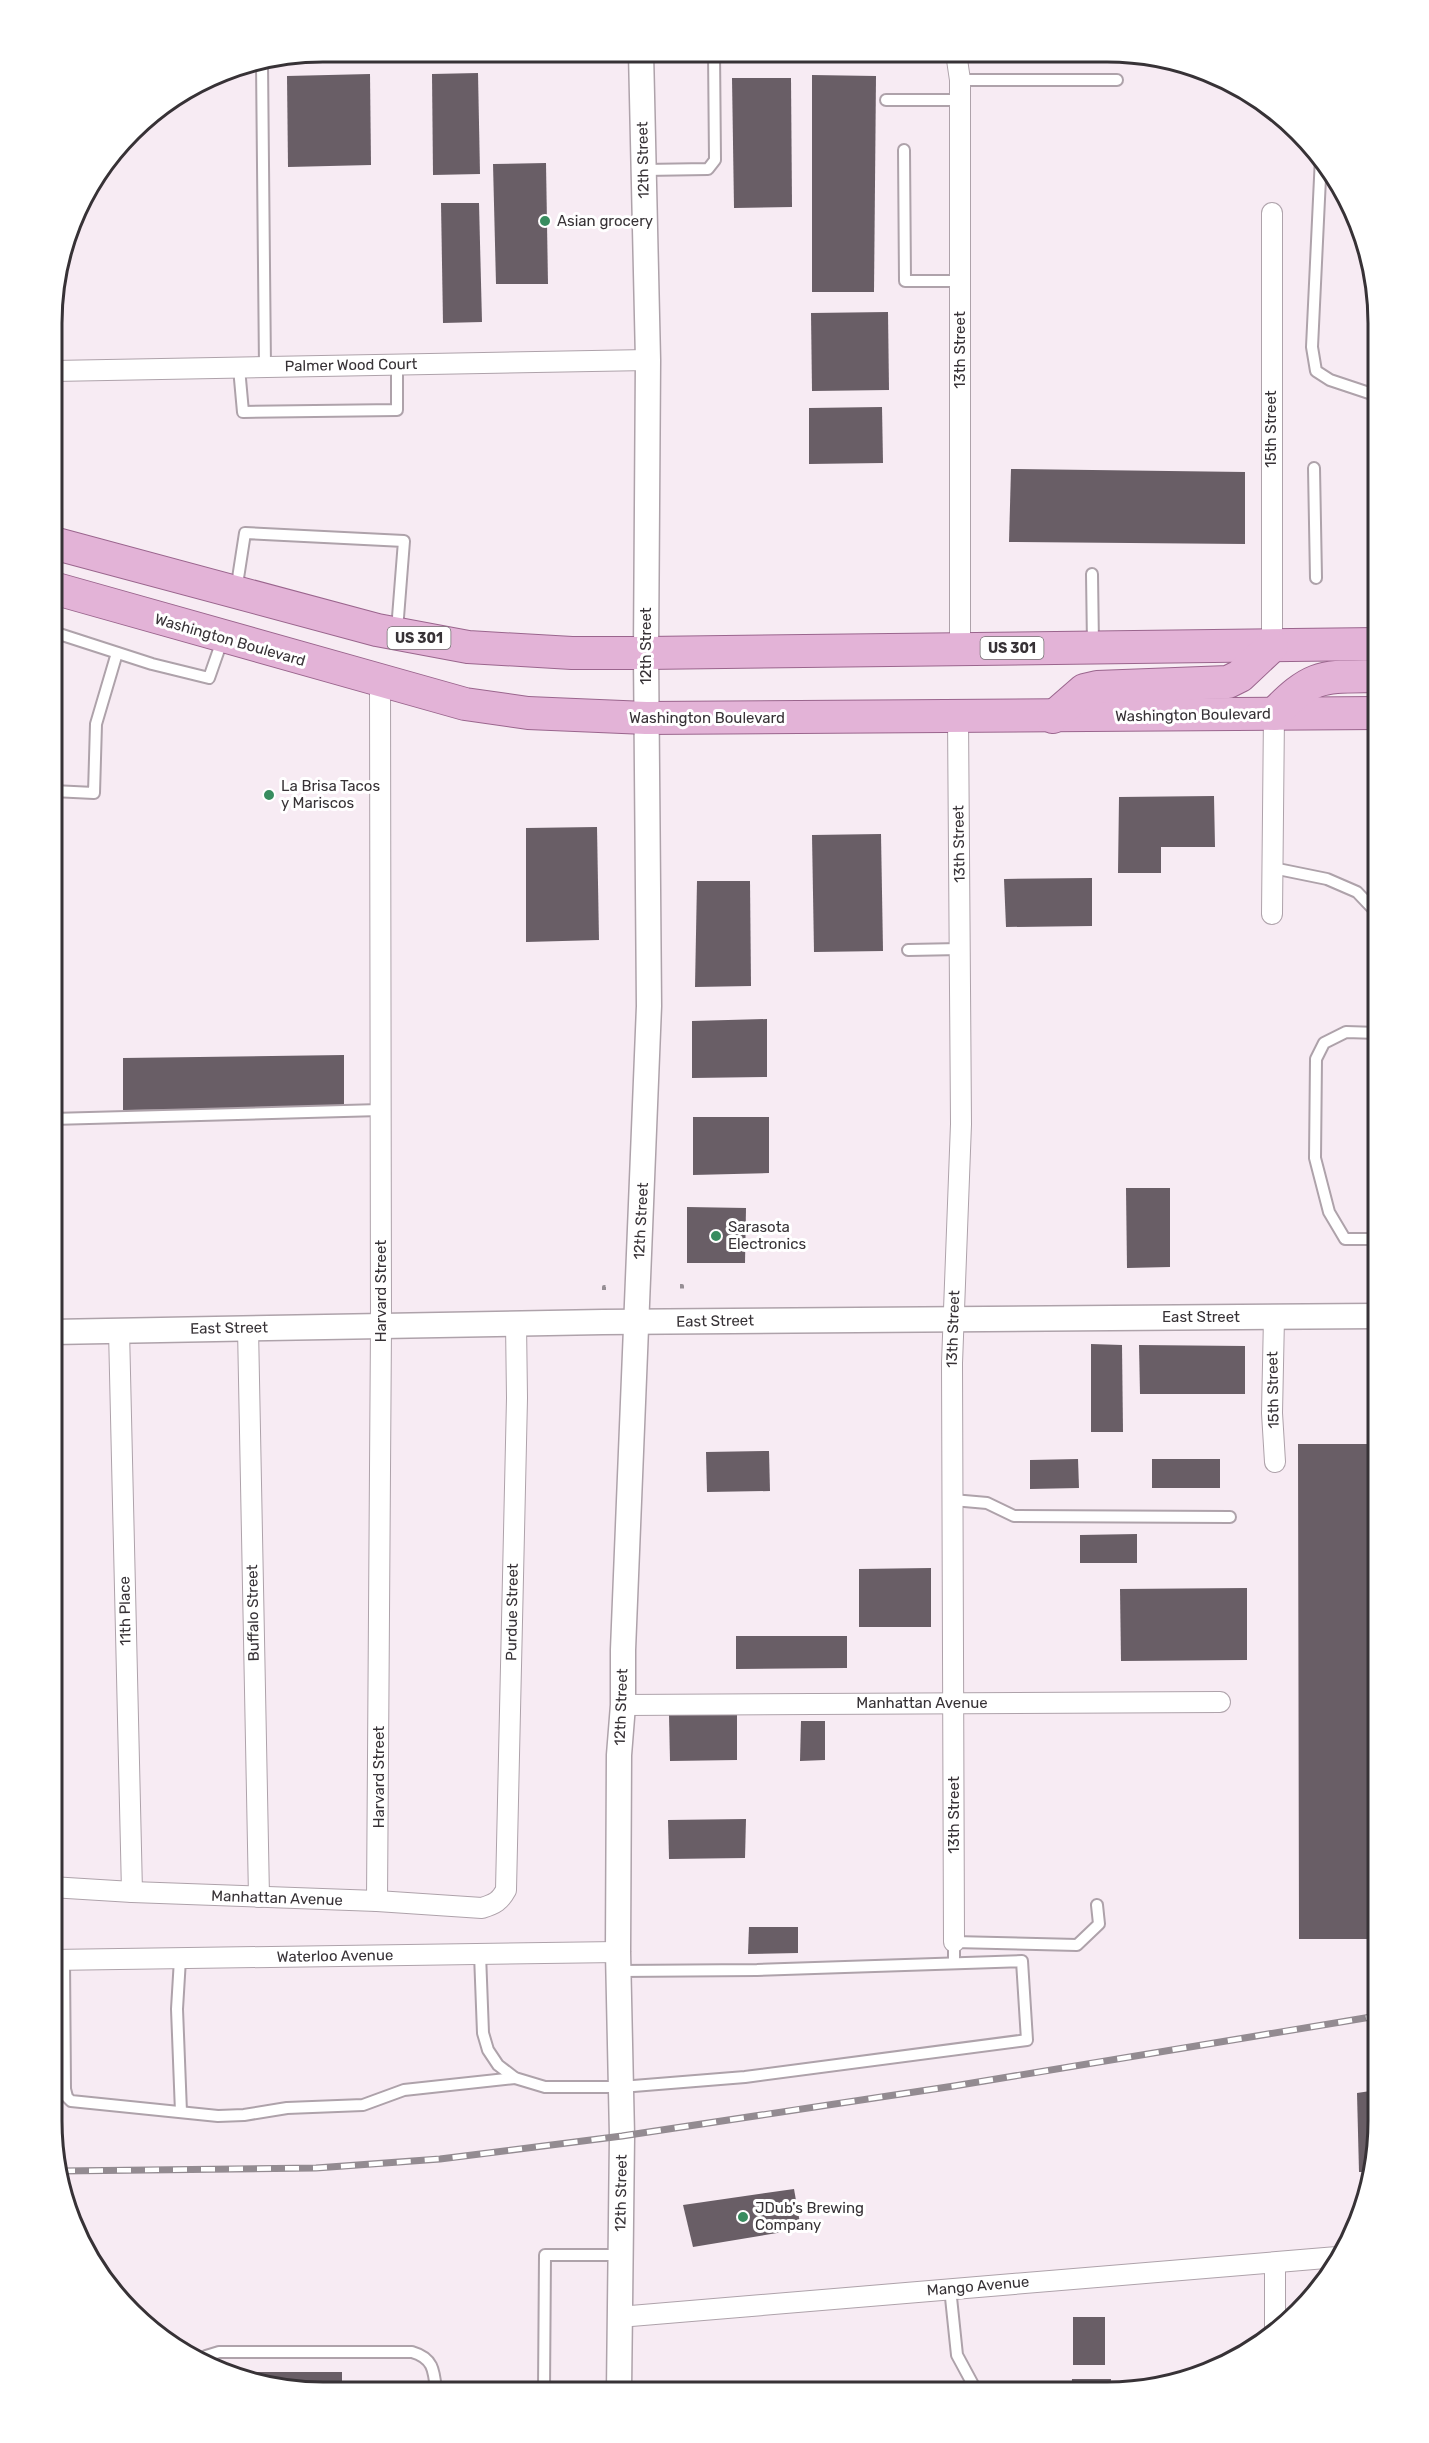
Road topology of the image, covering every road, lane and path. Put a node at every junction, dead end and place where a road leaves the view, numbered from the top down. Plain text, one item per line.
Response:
1 (641, 62) edge
2 (714, 62) edge
3 (957, 62) edge
4 (262, 69) edge
5 (1117, 80) dead end
6 (960, 90) junction
7 (886, 100) dead end
8 (904, 150) dead end
9 (644, 170) junction
10 (1320, 174) edge
11 (1272, 213) dead end
12 (960, 281) junction
13 (648, 360) junction
14 (397, 365) junction
15 (265, 367) junction
16 (239, 368) junction
17 (62, 371) edge
18 (1368, 393) edge
19 (1314, 468) dead end
20 (62, 545) edge
21 (1092, 574) dead end
22 (1316, 578) dead end
23 (236, 592) junction
24 (62, 593) edge
25 (397, 634) junction
26 (62, 635) edge
27 (223, 638) junction
28 (1368, 644) edge
29 (1272, 646) junction
30 (1093, 647) junction
31 (960, 648) junction
32 (117, 653) junction
33 (646, 653) junction
34 (1368, 676) edge
35 (380, 682) junction
36 (1368, 713) edge
37 (1274, 714) junction
38 (958, 717) junction
39 (1053, 717) junction
40 (646, 718) junction
41 (62, 791) edge
42 (1273, 868) junction
43 (1368, 904) edge
44 (1272, 914) dead end
45 (960, 949) junction
46 (908, 950) dead end
47 (1368, 1032) edge
48 (380, 1110) junction
49 (62, 1119) edge
50 (1368, 1239) edge
51 (1368, 1316) edge
52 (1274, 1317) junction
53 (953, 1319) junction
54 (637, 1322) junction
55 (516, 1323) junction
56 (381, 1326) junction
57 (248, 1328) junction
58 (119, 1330) junction
59 (62, 1332) edge
60 (1275, 1462) dead end
61 (953, 1500) junction
62 (1230, 1518) dead end
63 (1220, 1702) dead end
64 (954, 1703) junction
65 (623, 1705) junction
66 (62, 1888) edge
67 (132, 1893) junction
68 (259, 1897) junction
69 (500, 1900) joint
70 (377, 1901) junction
71 (1097, 1905) dead end
72 (954, 1942) junction
73 (480, 1954) junction
74 (180, 1959) junction
75 (62, 1960) edge
76 (618, 1962) junction
77 (954, 1963) junction
78 (62, 1987) edge
79 (64, 2000) joint
80 (515, 2078) junction
81 (621, 2087) junction
82 (181, 2112) junction
83 (620, 2255) junction
84 (1328, 2258) edge
85 (1275, 2263) junction
86 (950, 2288) junction
87 (620, 2317) junction
88 (1275, 2320) edge
89 (208, 2355) edge
90 (435, 2382) edge
91 (544, 2382) edge
92 (619, 2382) edge
93 (972, 2382) edge

1 - 9 street, 12th Street
2 - 9 lane
3 - 6 street, 13th Street
4 - 15 lane
5 - 6 lane
6 - 7 lane
6 - 12 street, 13th Street
8 - 12 lane
9 - 13 street, 12th Street
10 - 18 lane
11 - 29 street, 15th Street
12 - 31 street, 13th Street
13 - 14 street, Palmer Wood Court
13 - 33 street, 12th Street
14 - 15 street, Palmer Wood Court
14 - 16 lane
15 - 16 street, Palmer Wood Court
16 - 17 street, Palmer Wood Court
19 - 22 lane
20 - 23 main road, US 301
21 - 30 lane
23 - 25 main road, US 301
23 - 25 lane
24 - 27 main road, Washington Boulevard
25 - 33 main road, US 301
26 - 32 lane
27 - 32 lane
27 - 35 main road, Washington Boulevard
28 - 29 main road, US 301
29 - 30 main road, US 301
29 - 39 main road
30 - 31 main road, US 301
31 - 33 main road, US 301
32 - 41 lane
33 - 40 street, 12th Street
34 - 37 main road
35 - 40 main road, Washington Boulevard
35 - 48 street, Harvard Street
36 - 37 main road, Washington Boulevard
37 - 39 main road, Washington Boulevard
37 - 42 street
38 - 39 main road, Washington Boulevard
38 - 40 main road, Washington Boulevard
38 - 45 street, 13th Street
40 - 54 street, 12th Street
42 - 43 lane
42 - 44 street
45 - 46 lane
45 - 53 street, 13th Street
47 - 50 lane
48 - 49 lane
48 - 56 street, Harvard Street
51 - 52 street, East Street
52 - 53 street, East Street
52 - 60 street, 15th Street
53 - 54 street, East Street
53 - 61 street, 13th Street
54 - 55 street, East Street
54 - 65 street, 12th Street
55 - 56 street, East Street
55 - 69 street, Purdue Street
56 - 57 street, East Street
56 - 70 street, Harvard Street
57 - 58 street, East Street
57 - 68 street, Buffalo Street
58 - 59 street, East Street
58 - 67 street, 11th Place
61 - 62 lane
61 - 64 street, 13th Street
63 - 64 street, Manhattan Avenue
64 - 65 street, Manhattan Avenue
64 - 72 street, 13th Street
65 - 76 street, 12th Street
66 - 67 street, Manhattan Avenue
67 - 68 street, Manhattan Avenue
68 - 70 street, Manhattan Avenue
69 - 70 street, Manhattan Avenue
71 - 72 lane
72 - 77 lane
73 - 74 street, Waterloo Avenue
73 - 76 street, Waterloo Avenue
73 - 80 lane
74 - 75 street, Waterloo Avenue
74 - 82 lane
76 - 77 lane
76 - 81 street, 12th Street
77 - 81 lane
78 - 79 lane
79 - 82 lane
80 - 81 lane
80 - 82 lane
81 - 83 street, 12th Street
83 - 87 street, 12th Street
83 - 91 lane
84 - 85 street, Mango Avenue
85 - 86 street, Mango Avenue
85 - 88 street
86 - 87 street, Mango Avenue
86 - 93 lane
87 - 92 street, 12th Street
89 - 90 lane

